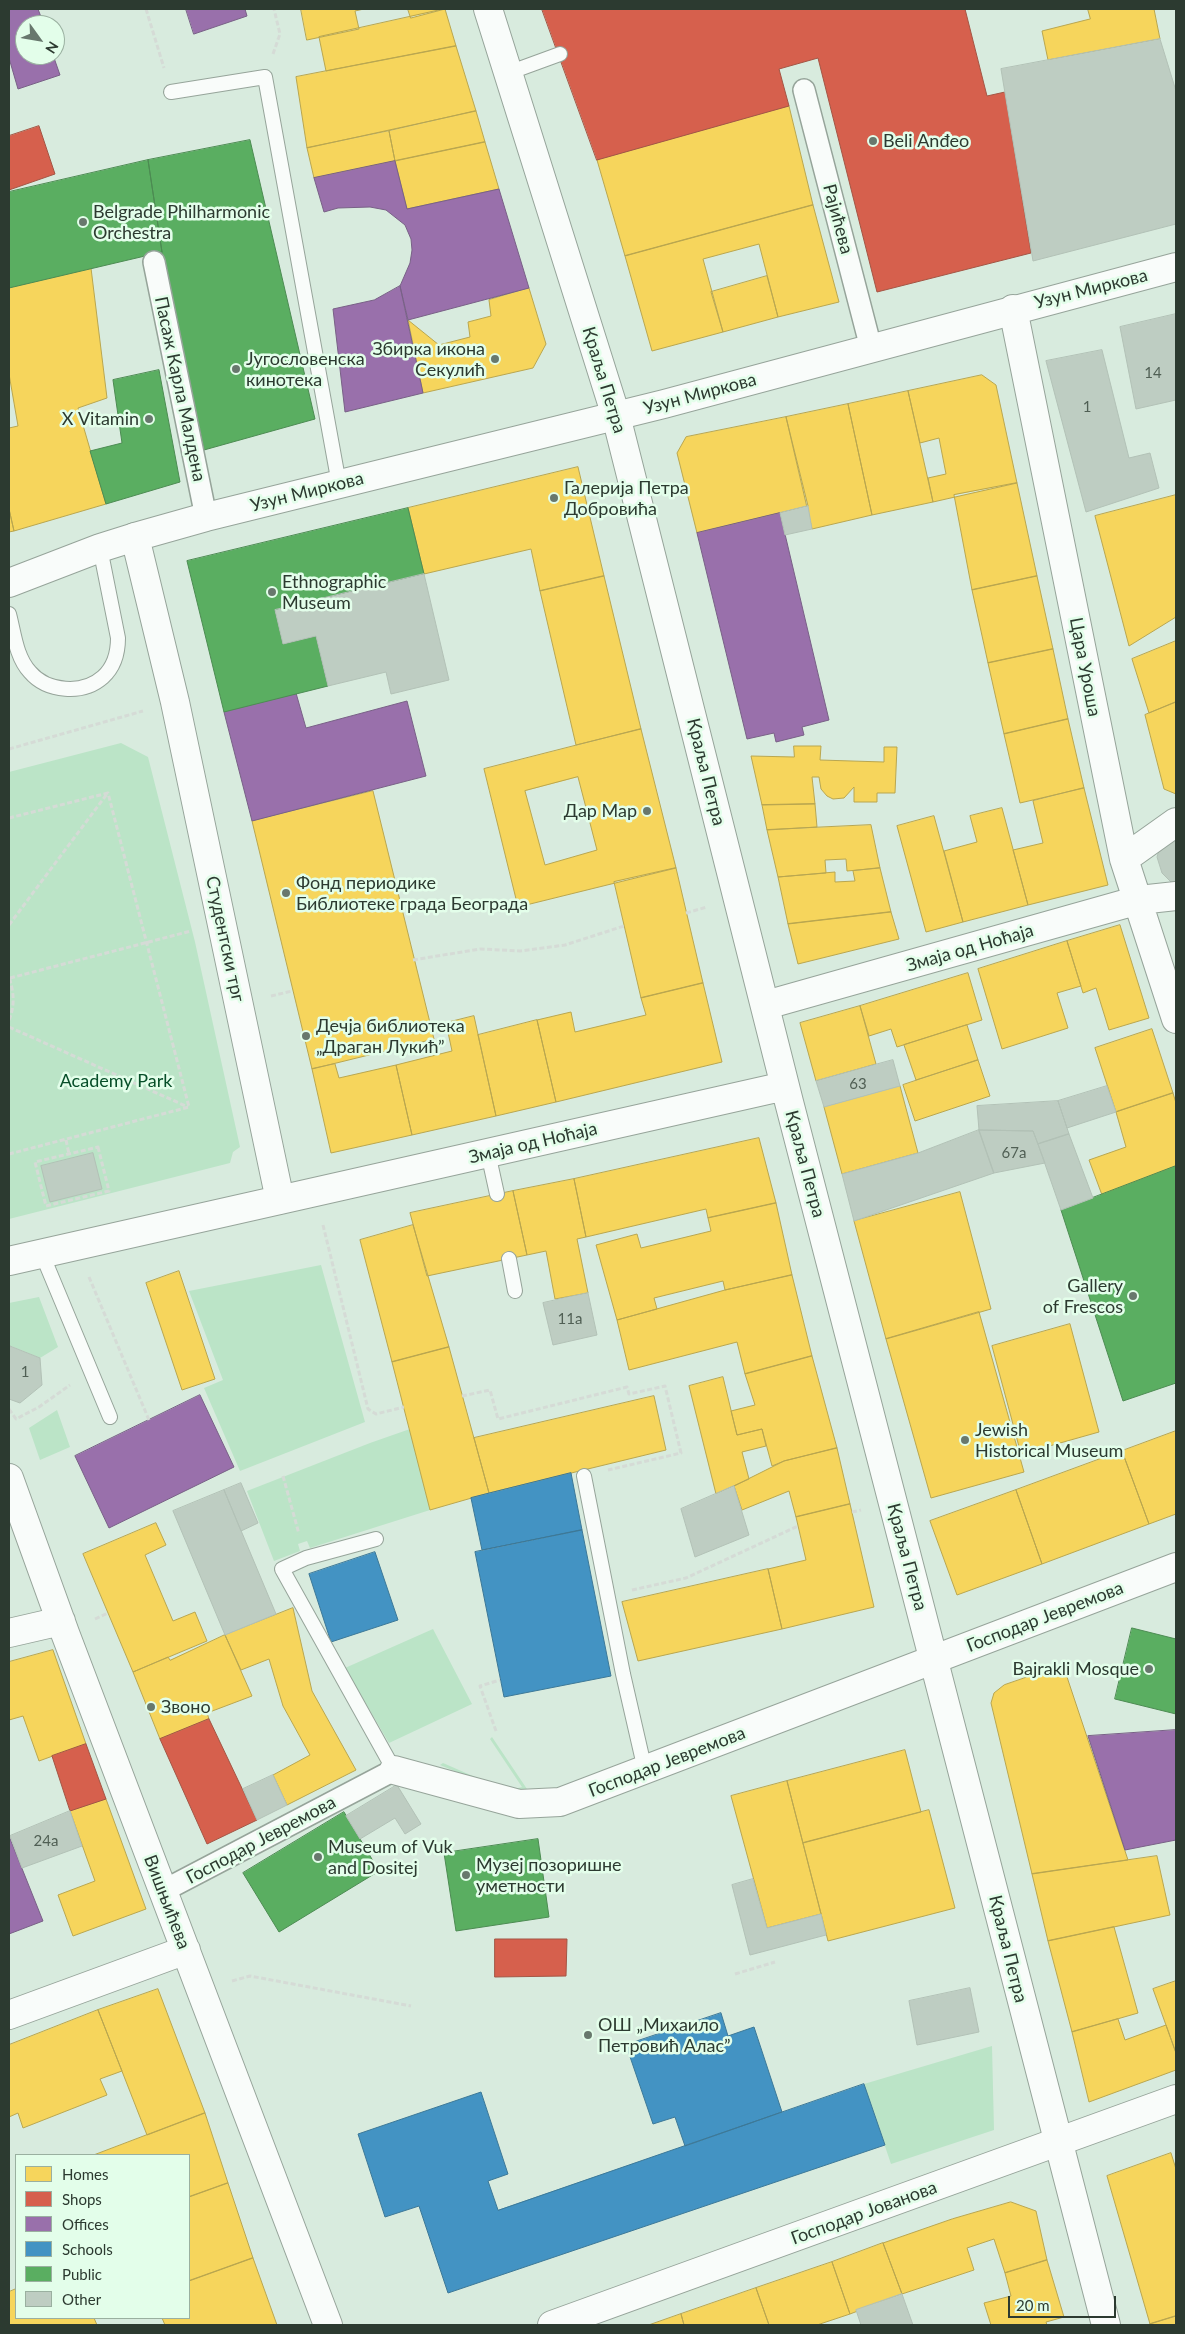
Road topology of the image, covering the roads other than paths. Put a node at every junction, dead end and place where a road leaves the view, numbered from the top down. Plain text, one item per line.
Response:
1 (488, 9) edge
2 (560, 54) dead end
3 (508, 73) junction
4 (804, 90) dead end
5 (171, 92) road end
6 (154, 262) dead end
7 (1176, 267) edge
8 (1013, 309) junction
9 (870, 348) junction
10 (616, 416) junction
11 (339, 484) junction
12 (206, 517) junction
13 (135, 538) junction
14 (100, 548) junction
15 (9, 583) edge
16 (9, 614) edge
17 (1176, 822) edge
18 (1124, 859) junction
19 (1176, 896) edge
20 (1139, 900) junction
21 (766, 1006) junction
22 (1176, 1018) edge
23 (785, 1086) junction
24 (488, 1153) junction
25 (497, 1194) dead end
26 (280, 1200) junction
27 (42, 1254) junction
28 (509, 1258) dead end
29 (9, 1261) edge
30 (515, 1291) dead end
31 (110, 1417) dead end
32 (584, 1476) road end
33 (9, 1478) edge
34 (376, 1539) dead end
35 (1176, 1567) edge
36 (61, 1621) junction
37 (9, 1633) edge
38 (934, 1661) junction
39 (394, 1770) junction
40 (645, 1770) junction
41 (163, 1891) junction
42 (186, 1950) junction
43 (9, 2015) edge
44 (1176, 2099) edge
45 (1059, 2143) junction
46 (328, 2325) edge
47 (552, 2325) edge
48 (1106, 2325) edge

1 - 3 street, Краља Петра
2 - 3 lane
3 - 10 street, Краља Петра
4 - 9 street, Рајићева
5 - 11 lane
6 - 12 street, Пасаж Карла Малдена
7 - 8 street, Узун Миркова
8 - 9 street, Узун Миркова
8 - 18 street, Цара Уроша
9 - 10 street, Узун Миркова
10 - 11 street, Узун Миркова
10 - 21 street, Краља Петра
11 - 12 street, Узун Миркова
12 - 13 street, Узун Миркова
13 - 14 street
13 - 26 street, Студентски трг
14 - 15 street
14 - 16 lane
17 - 18 street
18 - 20 street, Цара Уроша
19 - 20 street, Змаја од Ноћаја
20 - 21 street, Змаја од Ноћаја
20 - 22 street, Цара Уроша
21 - 23 street, Краља Петра
23 - 24 street, Змаја од Ноћаја
23 - 38 street, Краља Петра
24 - 25 lane
24 - 26 street, Змаја од Ноћаја
26 - 27 street
27 - 29 street
27 - 31 lane
28 - 30 lane
32 - 40 lane
33 - 36 street, Вишњићева
34 - 39 lane
35 - 38 street, Господар Јевремова
36 - 37 street
36 - 41 street, Вишњићева
38 - 40 street, Господар Јевремова
38 - 45 street, Краља Петра
39 - 40 street, Господар Јевремова
39 - 41 street, Господар Јевремова
41 - 42 street, Вишњићева
42 - 43 street
42 - 46 street, Вишњићева
44 - 45 street, Господар Јованова
45 - 47 street, Господар Јованова
45 - 48 street, Краља Петра

